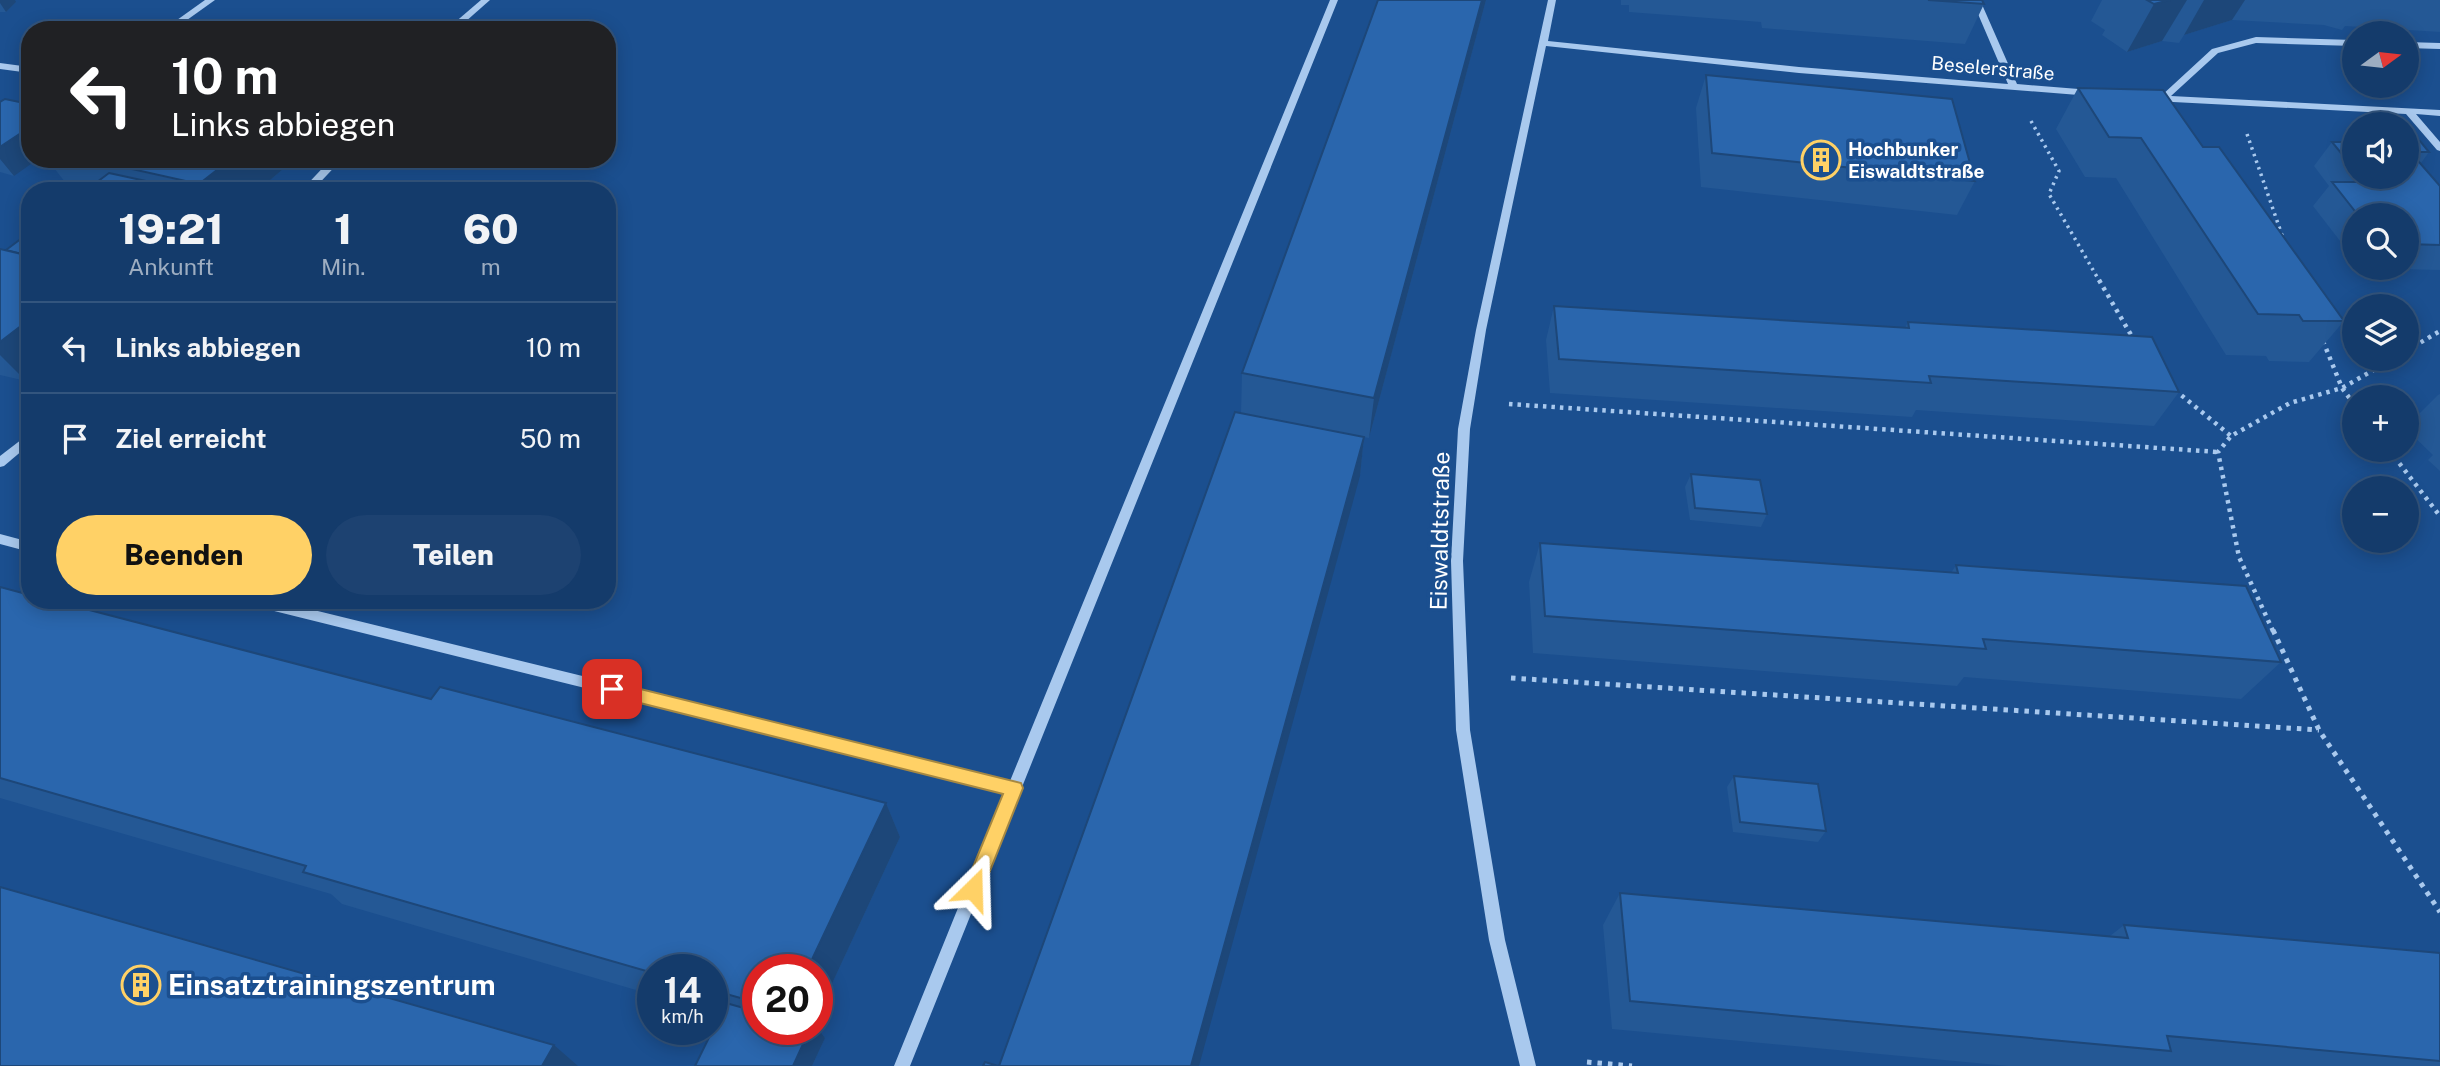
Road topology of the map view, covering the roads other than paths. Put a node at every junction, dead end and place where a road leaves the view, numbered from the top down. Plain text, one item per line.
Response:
1 (211, 0) edge
2 (486, 0) edge
3 (1334, 0) edge
4 (1552, 0) edge
5 (1976, 0) edge
6 (180, 21) edge
7 (461, 21) edge
8 (1544, 43) junction
9 (2342, 43) edge
10 (2419, 45) edge
11 (2440, 46) edge
12 (0, 66) edge
13 (21, 69) edge
14 (2014, 88) junction
15 (2095, 94) edge
16 (2136, 97) edge
17 (2164, 99) junction
18 (2409, 112) edge
19 (2419, 112) edge
20 (2440, 113) edge
21 (2419, 124) edge
22 (2440, 148) edge
23 (328, 168) edge
24 (315, 182) edge
25 (21, 445) edge
26 (0, 463) edge
27 (0, 539) edge
28 (21, 545) edge
29 (288, 609) edge
30 (1014, 788) junction
31 (902, 1066) edge
32 (1528, 1066) edge

1 - 6 street
2 - 7 street
3 - 30 street
4 - 8 street, Eiswaldtstraße
5 - 14 street
8 - 14 street, Beselerstraße
8 - 32 street, Eiswaldtstraße
9 - 17 street
10 - 11 street
12 - 13 street
14 - 15 street, Beselerstraße
16 - 17 street
17 - 18 street
19 - 20 street
21 - 22 street
23 - 24 street
25 - 26 street
27 - 28 street
29 - 30 street
30 - 31 street

